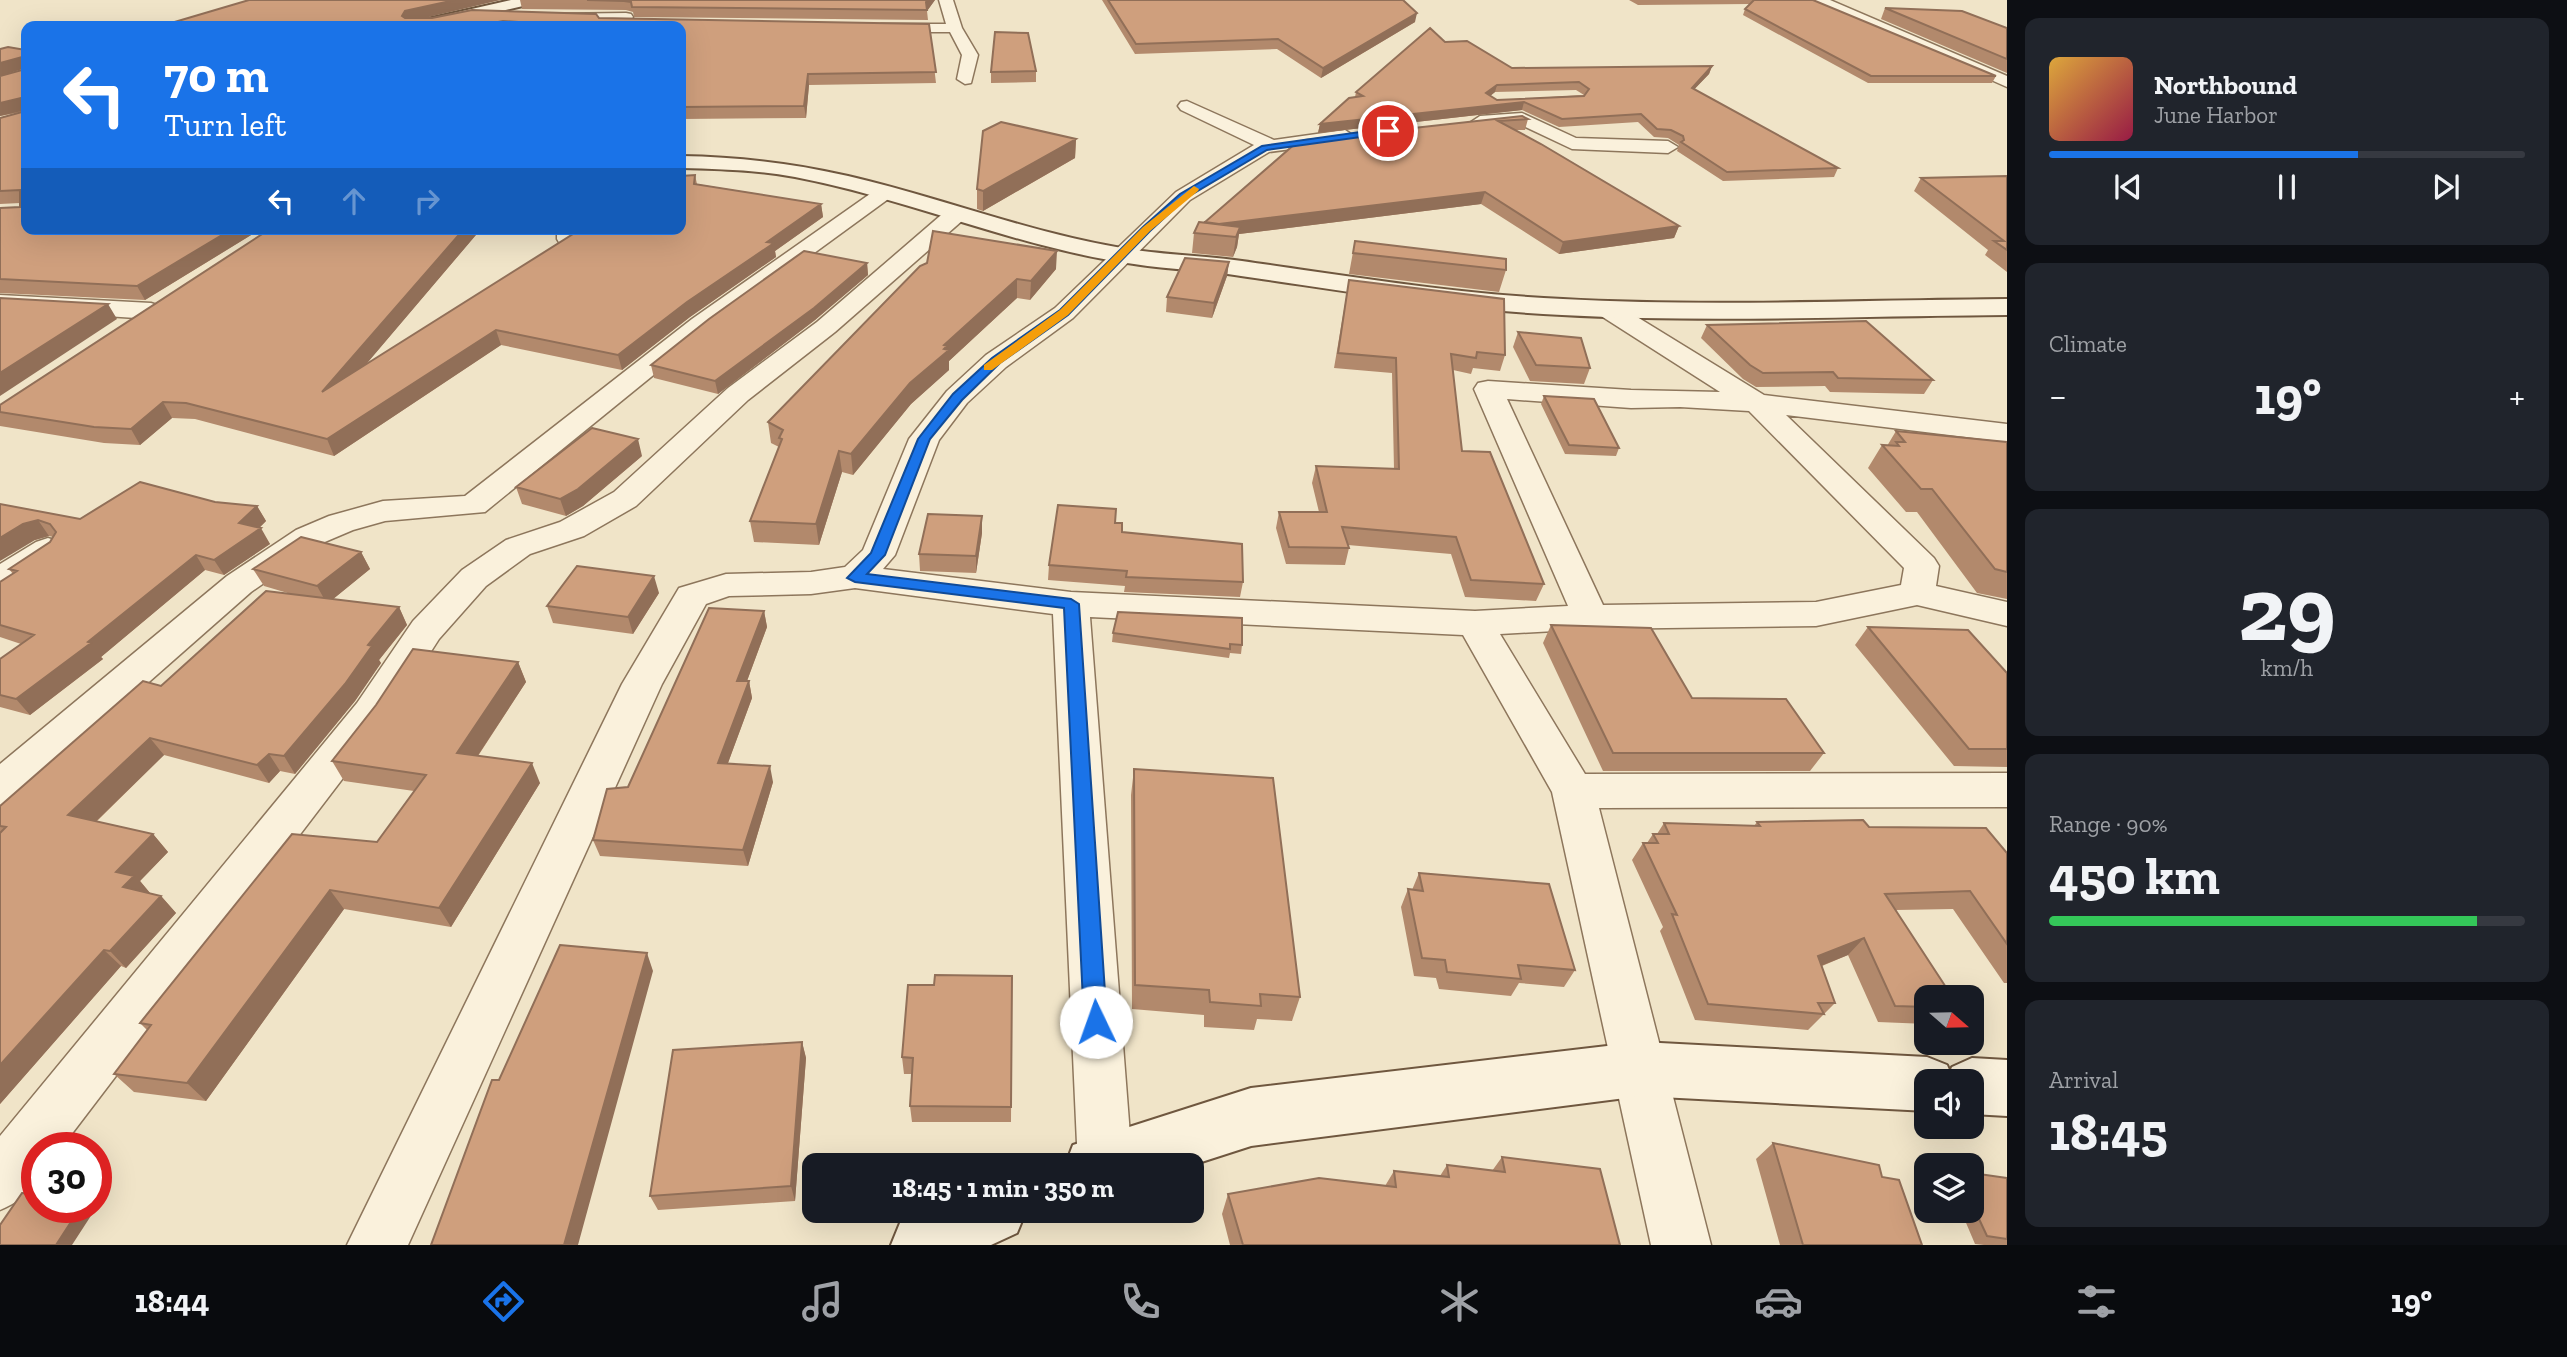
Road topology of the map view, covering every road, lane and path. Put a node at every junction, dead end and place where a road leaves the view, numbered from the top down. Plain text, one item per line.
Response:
1 (531, 0) edge
2 (946, 0) edge
3 (1818, 0) edge
4 (472, 13) junction
5 (636, 19) edge
6 (438, 21) edge
7 (859, 28) edge
8 (955, 28) junction
9 (965, 79) dead end
10 (2007, 82) edge
11 (1187, 106) dead end
12 (1455, 124) edge
13 (1374, 132) edge
14 (1272, 146) junction
15 (1668, 147) edge
16 (686, 162) edge
17 (884, 193) junction
18 (955, 215) junction
19 (1121, 255) junction
20 (173, 298) edge
21 (0, 302) edge
22 (2007, 307) edge
23 (1607, 309) junction
24 (151, 311) junction
25 (116, 334) edge
26 (1757, 403) junction
27 (2007, 433) edge
28 (474, 505) junction
29 (48, 549) edge
30 (496, 563) junction
31 (855, 578) junction
32 (0, 580) edge
33 (1917, 593) junction
34 (1071, 604) junction
35 (2007, 614) edge
36 (1591, 617) junction
37 (1475, 623) junction
38 (0, 788) edge
39 (2007, 790) edge
40 (1573, 791) junction
41 (1641, 1069) junction
42 (1914, 1083) edge
43 (1984, 1087) edge
44 (2007, 1088) edge
45 (1098, 1153) edge
46 (1132, 1153) edge
47 (0, 1181) edge
48 (969, 1223) edge
49 (377, 1245) edge
50 (922, 1245) edge
51 (1681, 1245) edge

1 - 4 main road
2 - 8 street
3 - 10 street
4 - 5 street
4 - 6 main road
7 - 8 street
8 - 9 street
11 - 14 street
12 - 15 street
13 - 14 street
14 - 19 street
16 - 17 main road
17 - 18 main road
17 - 28 street
18 - 19 main road
18 - 30 street
19 - 23 main road
19 - 31 street
20 - 24 street
21 - 24 street
22 - 23 main road
23 - 26 street
24 - 25 street
26 - 27 street
26 - 33 street
26 - 36 street
28 - 30 street
28 - 38 street
29 - 32 street
30 - 47 street
31 - 34 street
31 - 49 street
33 - 35 street
33 - 36 street
34 - 37 street
34 - 45 street
36 - 37 street
37 - 40 street
39 - 40 street
40 - 41 street
41 - 42 main road
41 - 46 main road
41 - 51 street
43 - 44 main road
48 - 50 main road

